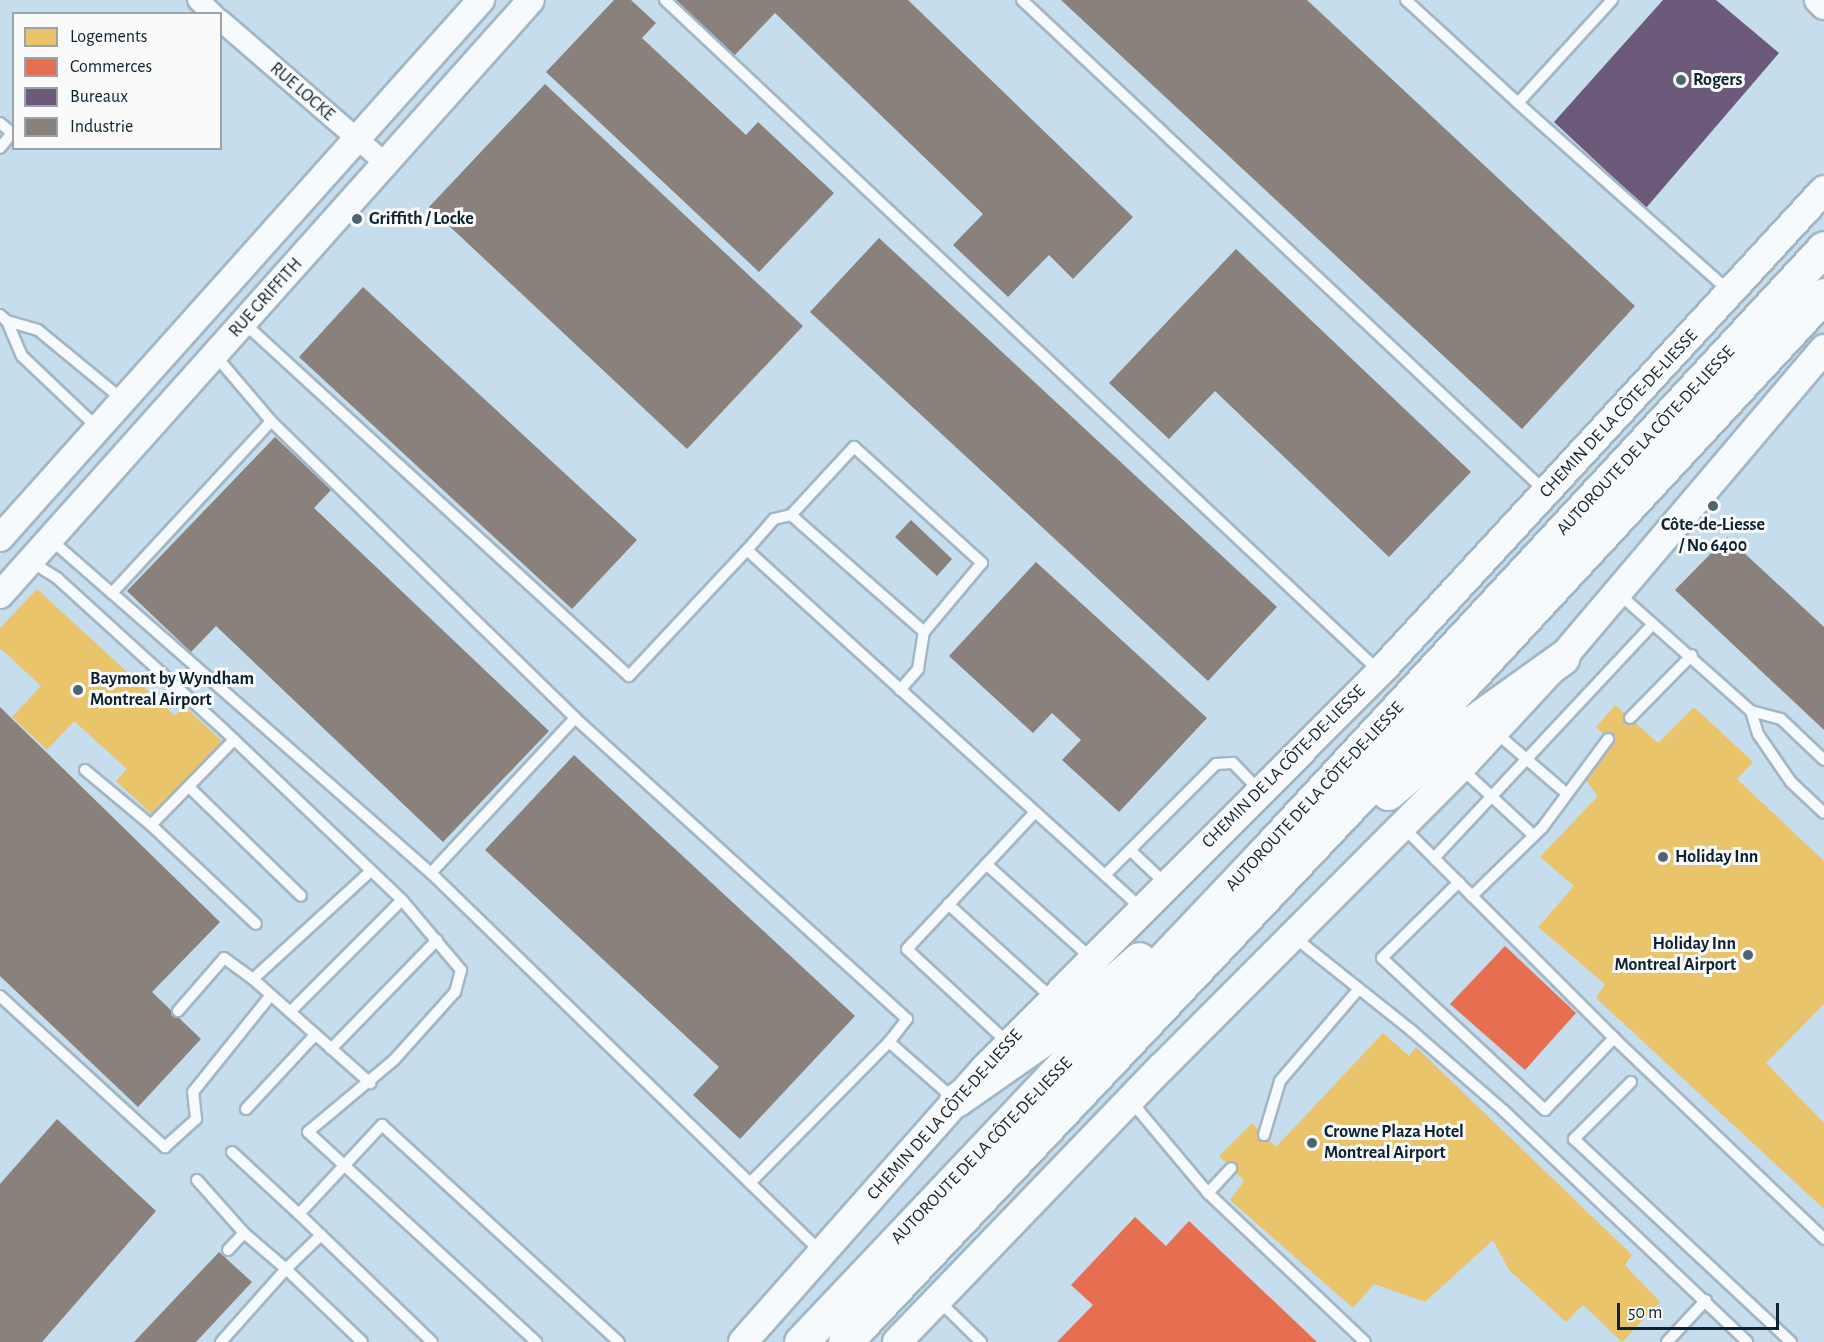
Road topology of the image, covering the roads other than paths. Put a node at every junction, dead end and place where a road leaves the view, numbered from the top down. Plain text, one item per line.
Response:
1 (198, 0) edge
2 (481, 0) edge
3 (531, 0) edge
4 (665, 0) edge
5 (1022, 0) edge
6 (1406, 0) edge
7 (1612, 0) edge
8 (1819, 0) edge
9 (1824, 5) edge
10 (211, 12) edge
11 (222, 22) edge
12 (1518, 103) junction
13 (0, 123) edge
14 (356, 140) junction
15 (0, 148) edge
16 (385, 163) junction
17 (1824, 190) edge
18 (1824, 248) edge
19 (1731, 293) junction
20 (1824, 295) edge
21 (2, 322) edge
22 (244, 323) junction
23 (1824, 349) edge
24 (215, 355) junction
25 (111, 414) junction
26 (271, 421) junction
27 (139, 438) junction
28 (1546, 493) junction
29 (791, 514) junction
30 (1, 537) edge
31 (50, 539) junction
32 (747, 550) junction
33 (30, 561) junction
34 (1616, 591) junction
35 (112, 593) junction
36 (0, 595) edge
37 (1653, 624) junction
38 (924, 632) junction
39 (1692, 655) junction
40 (1562, 658) junction
41 (1380, 672) junction
42 (900, 690) junction
43 (1751, 711) junction
44 (575, 718) junction
45 (1630, 718) dead end
46 (1494, 731) junction
47 (1608, 739) dead end
48 (234, 740) junction
49 (1527, 759) junction
50 (1824, 760) edge
51 (1461, 768) junction
52 (85, 770) dead end
53 (189, 787) junction
54 (1261, 792) junction
55 (1567, 794) junction
56 (1492, 796) junction
57 (1035, 812) junction
58 (1824, 813) edge
59 (151, 825) junction
60 (1404, 828) junction
61 (1534, 836) junction
62 (1130, 850) junction
63 (1264, 853) junction
64 (1434, 858) junction
65 (986, 864) junction
66 (371, 871) junction
67 (431, 873) junction
68 (1105, 875) junction
69 (1459, 882) junction
70 (1166, 884) junction
71 (1267, 894) junction
72 (301, 896) dead end
73 (1472, 896) junction
74 (402, 900) junction
75 (948, 904) junction
76 (1141, 908) junction
77 (256, 924) dead end
78 (1294, 937) junction
79 (437, 940) junction
80 (1091, 958) junction
81 (253, 979) junction
82 (1358, 990) junction
83 (271, 995) junction
84 (0, 996) edge
85 (1052, 998) junction
86 (178, 1011) dead end
87 (290, 1012) junction
88 (315, 1035) junction
89 (1614, 1038) junction
90 (889, 1042) junction
91 (1008, 1044) junction
92 (331, 1049) junction
93 (1631, 1082) dead end
94 (370, 1083) junction
95 (956, 1100) junction
96 (1130, 1100) junction
97 (246, 1109) dead end
98 (1264, 1135) dead end
99 (232, 1152) dead end
100 (343, 1163) junction
101 (1231, 1168) dead end
102 (197, 1180) dead end
103 (750, 1183) junction
104 (1208, 1193) junction
105 (299, 1214) junction
106 (244, 1233) junction
107 (321, 1235) junction
108 (1824, 1239) edge
109 (228, 1251) dead end
110 (822, 1252) junction
111 (286, 1269) junction
112 (938, 1299) junction
113 (1706, 1300) junction
114 (221, 1342) edge
115 (362, 1342) edge
116 (432, 1342) edge
117 (536, 1342) edge
118 (619, 1342) edge
119 (743, 1342) edge
120 (801, 1342) edge
121 (845, 1342) edge
122 (897, 1342) edge
123 (981, 1342) edge
124 (1365, 1342) edge
125 (1667, 1342) edge
126 (1747, 1342) edge
127 (1791, 1342) edge

1 - 10 street
2 - 14 street
3 - 16 street, RUE GRIFFITH
4 - 41 lane
5 - 28 lane
6 - 12 lane
7 - 12 lane
8 - 9 main road
11 - 14 street, RUE LOCKE
12 - 19 lane
13 - 15 lane
14 - 16 street, RUE LOCKE
14 - 25 street
16 - 22 street, RUE GRIFFITH
17 - 19 main road, CHEMIN DE LA CÔTE-DE-LIESSE
18 - 63 highway, AUTOROUTE DE LA CÔTE-DE-LIESSE
19 - 28 main road, CHEMIN DE LA CÔTE-DE-LIESSE
20 - 71 highway, AUTOROUTE DE LA CÔTE-DE-LIESSE
21 - 25 lane
21 - 25 lane
22 - 24 street, RUE GRIFFITH
22 - 32 lane
23 - 34 main road
24 - 26 lane
24 - 27 street, RUE GRIFFITH
25 - 27 street
25 - 30 street
26 - 35 lane
26 - 44 lane
27 - 31 street, RUE GRIFFITH
28 - 41 main road, CHEMIN DE LA CÔTE-DE-LIESSE
29 - 32 lane
29 - 38 lane
29 - 38 lane
30 - 33 street
31 - 33 street, RUE GRIFFITH
31 - 35 lane
32 - 42 lane
33 - 36 street, RUE GRIFFITH
33 - 48 lane
34 - 37 lane
34 - 40 main road
35 - 67 lane
37 - 39 lane
37 - 49 lane
38 - 42 lane
39 - 43 lane
39 - 45 lane
40 - 46 main road
40 - 71 highway
41 - 54 main road, CHEMIN DE LA CÔTE-DE-LIESSE
42 - 57 lane
43 - 50 lane
43 - 58 lane
44 - 67 lane
44 - 90 lane
46 - 49 lane
46 - 51 main road
47 - 55 lane
48 - 53 lane
48 - 66 lane
49 - 55 lane
49 - 56 lane
51 - 56 lane
51 - 60 main road
52 - 59 lane
53 - 59 lane
53 - 72 lane
54 - 62 lane
54 - 70 main road, CHEMIN DE LA CÔTE-DE-LIESSE
55 - 61 lane
56 - 61 lane
56 - 64 lane
57 - 65 lane
57 - 68 lane
59 - 77 lane
60 - 64 lane
60 - 78 main road
61 - 73 lane
62 - 68 lane
62 - 70 lane
63 - 95 highway
63 - 120 highway, AUTOROUTE DE LA CÔTE-DE-LIESSE
64 - 69 lane
65 - 75 lane
65 - 80 lane
66 - 74 lane
66 - 81 lane
67 - 103 lane
68 - 76 lane
69 - 73 lane
69 - 89 lane
70 - 76 main road, CHEMIN DE LA CÔTE-DE-LIESSE
71 - 121 highway, AUTOROUTE DE LA CÔTE-DE-LIESSE
73 - 89 lane
74 - 79 lane
74 - 87 lane
75 - 85 lane
75 - 91 lane
76 - 80 main road, CHEMIN DE LA CÔTE-DE-LIESSE
78 - 82 lane
78 - 96 main road
79 - 92 lane
79 - 94 lane
80 - 85 main road, CHEMIN DE LA CÔTE-DE-LIESSE
81 - 83 lane
81 - 86 lane
82 - 98 lane
82 - 113 lane
83 - 84 lane
83 - 87 lane
85 - 91 main road, CHEMIN DE LA CÔTE-DE-LIESSE
87 - 88 lane
88 - 92 lane
88 - 97 lane
89 - 108 lane
90 - 95 lane
90 - 103 lane
91 - 95 main road, CHEMIN DE LA CÔTE-DE-LIESSE
92 - 94 lane
93 - 127 lane
94 - 100 lane
95 - 110 main road, CHEMIN DE LA CÔTE-DE-LIESSE
96 - 104 lane
96 - 112 main road
99 - 105 lane
100 - 105 lane
100 - 117 lane
100 - 118 lane
101 - 104 lane
102 - 106 lane
103 - 110 lane
104 - 124 lane
105 - 107 lane
106 - 109 lane
106 - 111 lane
107 - 111 lane
107 - 116 lane
110 - 119 main road, CHEMIN DE LA CÔTE-DE-LIESSE
111 - 114 lane
111 - 115 lane
112 - 122 main road
112 - 123 lane
113 - 125 lane
113 - 126 lane

